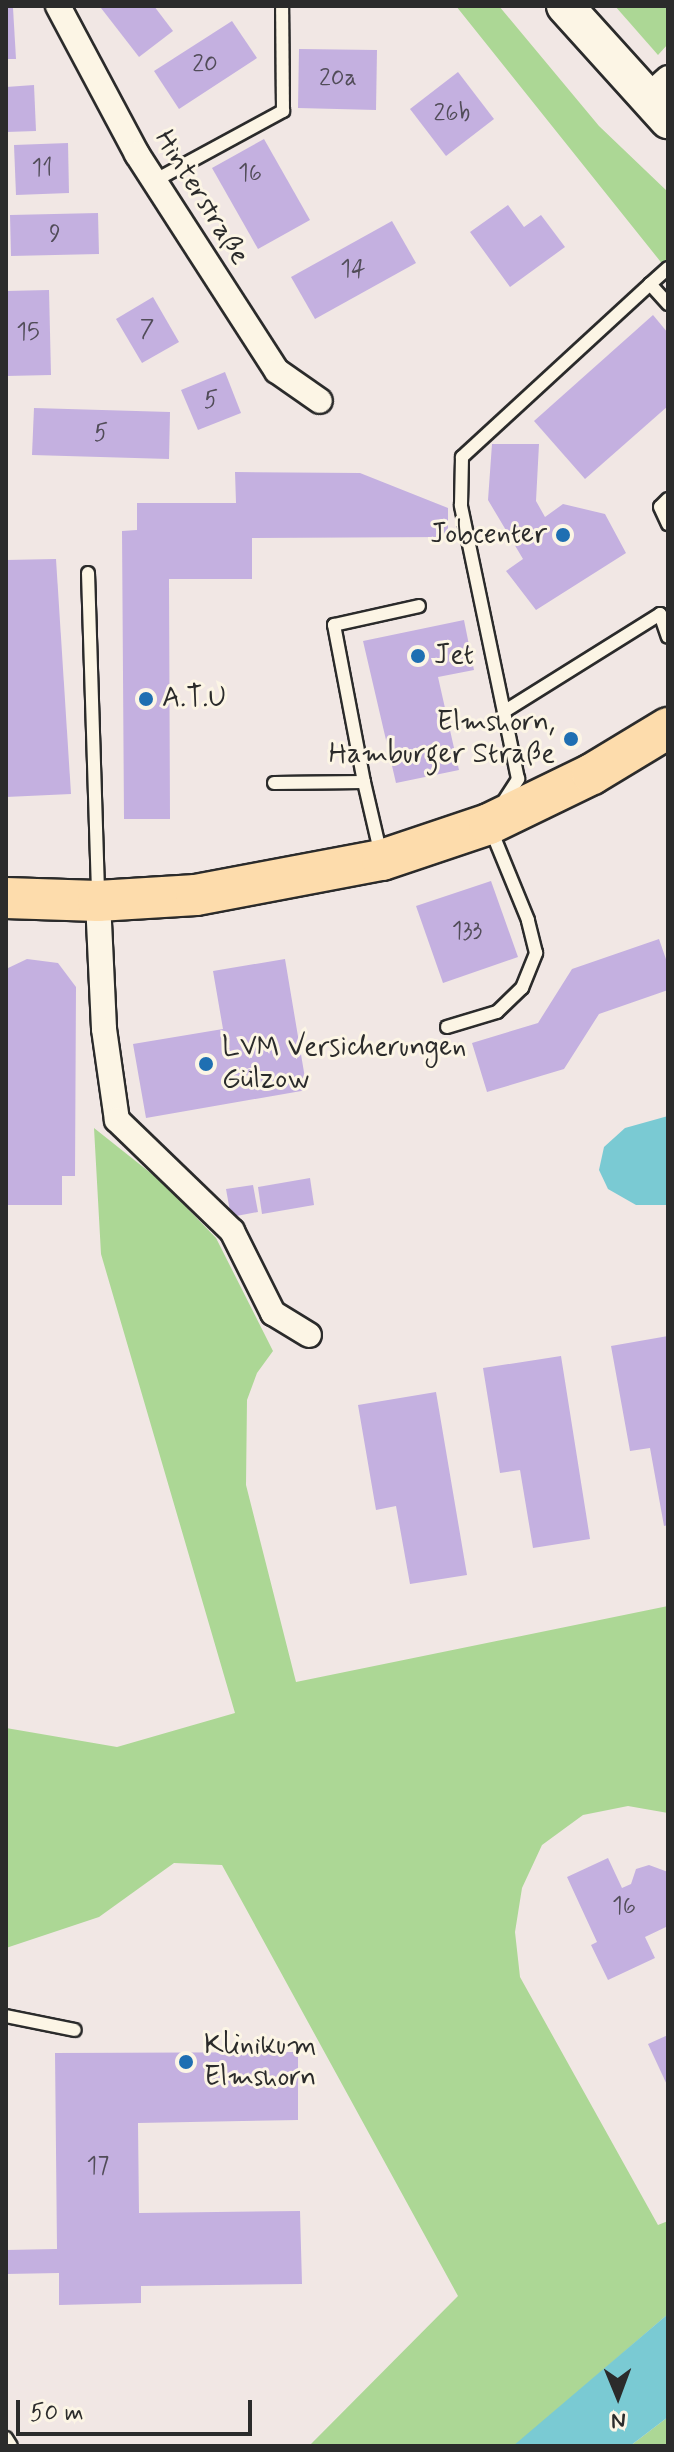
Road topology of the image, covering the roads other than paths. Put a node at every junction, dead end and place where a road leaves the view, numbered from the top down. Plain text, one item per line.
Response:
1 (58, 6) edge
2 (282, 6) edge
3 (565, 6) edge
4 (661, 99) edge
5 (154, 181) junction
6 (668, 268) edge
7 (650, 284) junction
8 (668, 304) edge
9 (320, 401) dead end
10 (668, 499) edge
11 (668, 524) edge
12 (88, 573) dead end
13 (419, 606) dead end
14 (668, 637) edge
15 (505, 711) junction
16 (668, 728) edge
17 (364, 782) junction
18 (274, 783) dead end
19 (489, 824) junction
20 (382, 860) junction
21 (6, 898) edge
22 (98, 901) junction
23 (447, 1027) dead end
24 (309, 1335) dead end
25 (6, 2016) edge
26 (75, 2030) dead end
27 (6, 2438) edge
28 (11, 2446) edge

1 - 5 street, Hinterstraße
2 - 5 lane
3 - 4 street
5 - 9 street, Hinterstraße
6 - 7 lane
7 - 8 lane
7 - 15 lane
10 - 11 lane
12 - 22 lane
13 - 17 lane
14 - 15 lane
15 - 19 lane
16 - 19 main road
17 - 18 lane
17 - 20 lane
19 - 20 main road
19 - 23 lane
20 - 22 main road
21 - 22 main road
22 - 24 street
25 - 26 lane
27 - 28 lane

